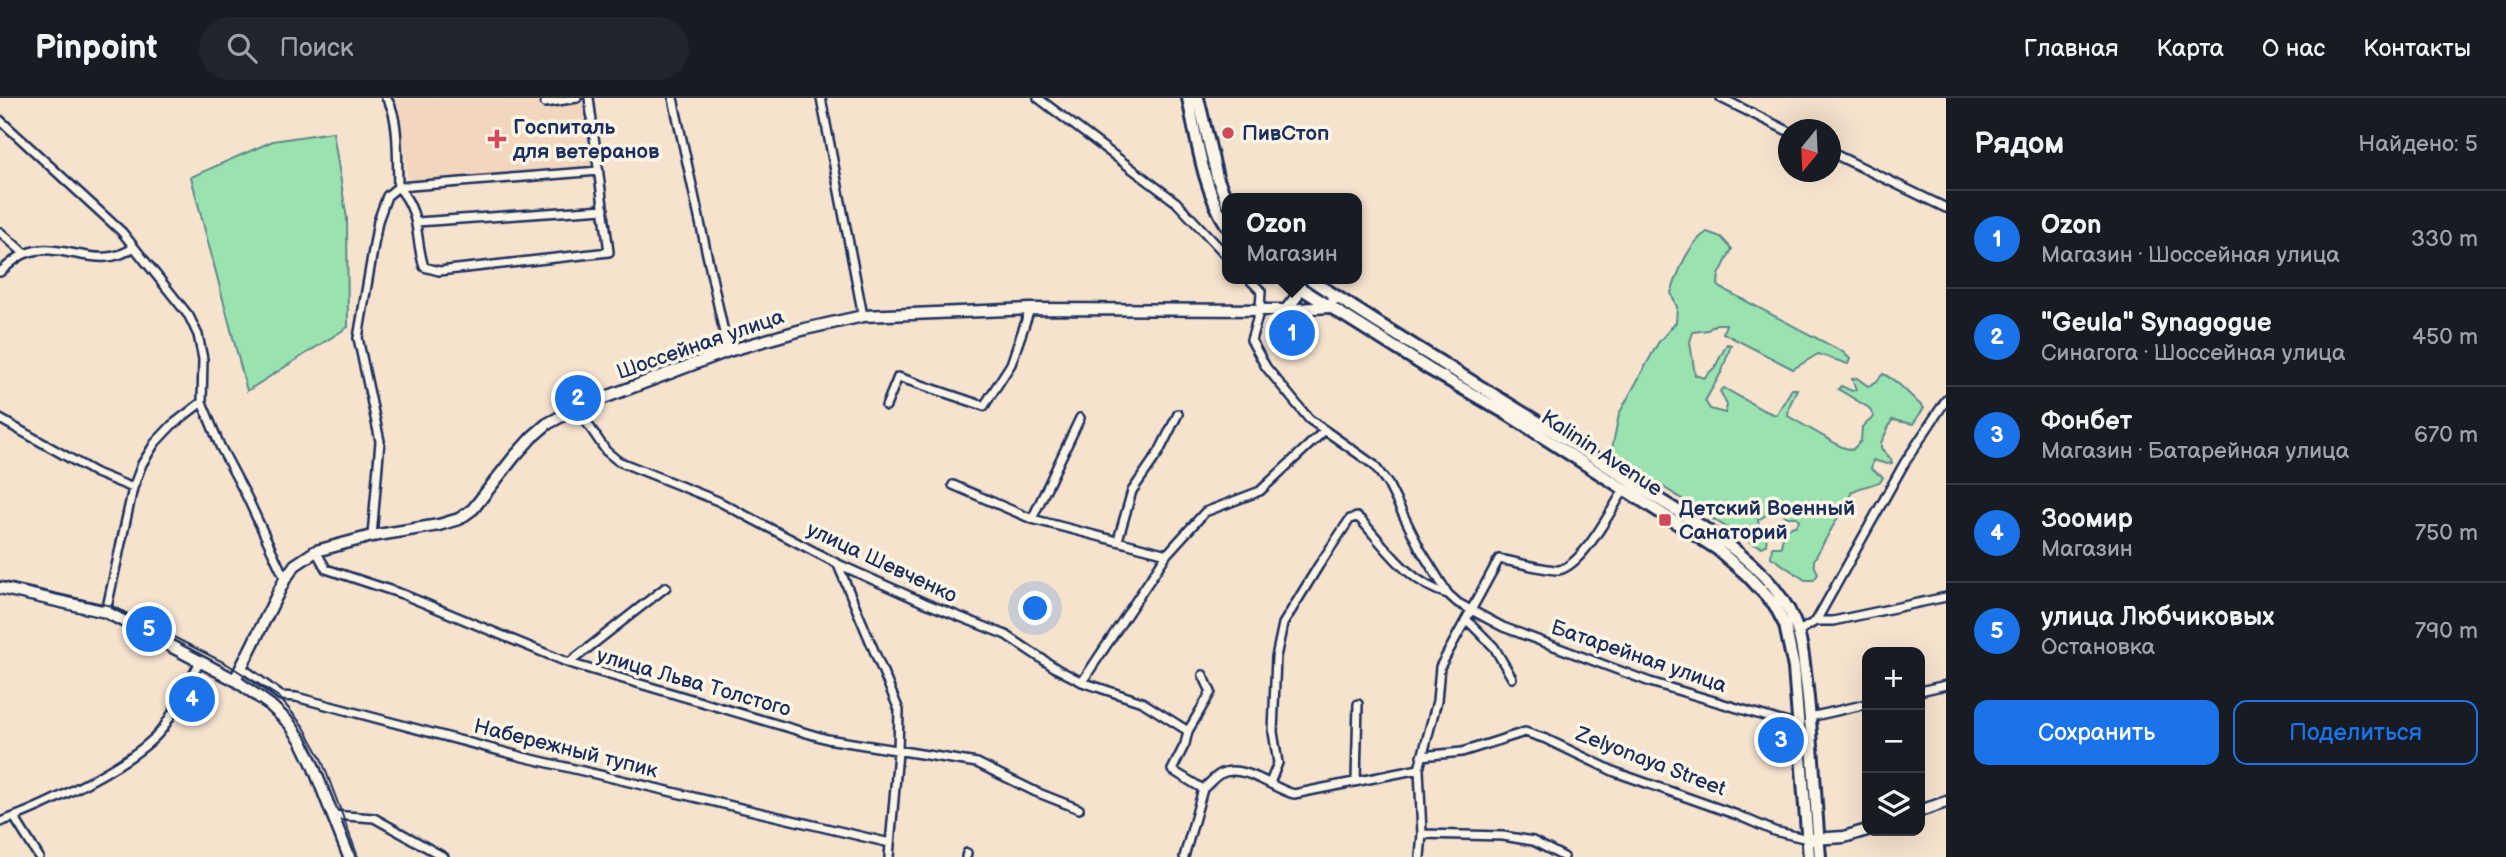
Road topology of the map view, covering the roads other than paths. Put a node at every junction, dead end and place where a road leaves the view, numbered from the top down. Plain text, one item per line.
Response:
1 (386, 98) edge
2 (577, 98) edge
3 (589, 98) edge
4 (673, 98) edge
5 (821, 98) edge
6 (1038, 98) edge
7 (1188, 98) edge
8 (1198, 98) edge
9 (1727, 99) edge
10 (545, 103) dead end
11 (0, 120) edge
12 (1778, 126) edge
13 (1841, 157) edge
14 (599, 171) junction
15 (398, 187) junction
16 (1223, 193) edge
17 (1946, 208) edge
18 (604, 209) junction
19 (1222, 218) edge
20 (417, 222) junction
21 (0, 232) edge
22 (134, 247) junction
23 (1222, 251) edge
24 (24, 253) junction
25 (0, 272) edge
26 (1254, 284) edge
27 (1291, 284) edge
28 (1295, 284) edge
29 (1317, 284) edge
30 (1335, 296) junction
31 (1329, 306) junction
32 (1031, 309) junction
33 (1260, 309) junction
34 (1286, 310) junction
35 (863, 316) junction
36 (728, 351) junction
37 (1946, 400) edge
38 (202, 402) junction
39 (886, 406) dead end
40 (577, 408) junction
41 (1178, 414) dead end
42 (1080, 418) dead end
43 (0, 419) edge
44 (1325, 430) junction
45 (953, 485) dead end
46 (132, 488) junction
47 (1624, 490) junction
48 (1032, 519) junction
49 (372, 536) junction
50 (1118, 540) junction
51 (316, 551) junction
52 (1167, 554) junction
53 (838, 564) junction
54 (285, 579) junction
55 (666, 587) dead end
56 (0, 588) edge
57 (1448, 594) junction
58 (1946, 597) edge
59 (1470, 611) junction
60 (106, 612) junction
61 (1466, 619) junction
62 (1816, 621) junction
63 (1797, 632) junction
64 (200, 662) junction
65 (569, 663) junction
66 (241, 667) junction
67 (1203, 675) dead end
68 (1512, 678) dead end
69 (236, 680) junction
70 (1082, 682) junction
71 (1946, 685) edge
72 (1925, 690) edge
73 (1358, 704) dead end
74 (1862, 705) edge
75 (1812, 717) junction
76 (1798, 726) junction
77 (1188, 731) junction
78 (898, 752) junction
79 (1422, 756) junction
80 (1419, 769) junction
81 (1356, 780) junction
82 (1270, 783) junction
83 (1203, 789) junction
84 (1946, 802) edge
85 (1079, 809) dead end
86 (1925, 809) edge
87 (332, 815) junction
88 (14, 817) junction
89 (0, 822) edge
90 (1862, 832) edge
91 (1422, 834) junction
92 (1813, 839) junction
93 (890, 843) junction
94 (38, 857) edge
95 (349, 857) edge
96 (444, 857) edge
97 (889, 857) edge
98 (1184, 857) edge
99 (1420, 857) edge
100 (1564, 857) edge
101 (1809, 857) edge
102 (1820, 857) edge

1 - 15 street
2 - 10 street
3 - 14 street
4 - 36 street
5 - 35 street
6 - 23 street
7 - 19 main road
8 - 16 main road
9 - 12 street
11 - 22 street
13 - 17 street
14 - 15 street
14 - 18 street
15 - 20 street
15 - 49 street
18 - 20 street
18 - 20 street
21 - 24 street
22 - 24 street
22 - 38 street
24 - 25 street
26 - 33 street
27 - 34 main road
28 - 31 main road, Kalinin Avenue
29 - 30 main road, Kalinin Avenue
30 - 31 main road
30 - 63 main road, Kalinin Avenue
31 - 34 main road, Шоссейная улица
31 - 47 main road, Kalinin Avenue
32 - 33 main road, Шоссейная улица
32 - 35 main road, Шоссейная улица
32 - 39 street
33 - 34 main road, Шоссейная улица
33 - 44 street
35 - 36 main road, Шоссейная улица
36 - 40 main road, Шоссейная улица
37 - 62 street
38 - 46 street
38 - 54 street
40 - 49 main road, Шоссейная улица
40 - 53 street, улица Шевченко
41 - 50 street
42 - 48 street
43 - 46 street
44 - 52 street
44 - 57 street
45 - 48 street
46 - 60 street
47 - 59 street
47 - 76 main road, Kalinin Avenue
48 - 50 street
49 - 51 main road, Шоссейная улица
50 - 52 street
51 - 54 main road, Шоссейная улица
51 - 65 street, улица Льва Толстого
52 - 70 street
53 - 70 street, улица Шевченко
53 - 78 street
54 - 66 main road, Шоссейная улица
55 - 65 street
56 - 60 main road
57 - 59 street
57 - 82 street
58 - 62 street
59 - 61 street
59 - 76 street, Батарейная улица
60 - 64 main road
61 - 68 street
61 - 79 street
62 - 63 street
63 - 75 main road, Kalinin Avenue
64 - 69 main road
64 - 88 street
65 - 78 street, улица Льва Толстого
66 - 69 main road, Шоссейная улица
66 - 93 street, Набережный тупик
67 - 77 street
69 - 87 main road
70 - 77 street, улица Шевченко
71 - 72 street
73 - 81 street
74 - 75 street
75 - 92 main road, Kalinin Avenue
76 - 92 main road, Kalinin Avenue
77 - 83 street
78 - 85 street, улица Льва Толстого
78 - 93 street
79 - 80 street
79 - 92 street, Zelyonaya Street
80 - 81 street
80 - 91 street
81 - 82 street
82 - 83 street
83 - 98 street
84 - 86 main road
87 - 95 main road
87 - 96 street
88 - 89 street
88 - 94 street
90 - 92 main road, Zelyonaya Street
91 - 99 street
91 - 100 street
92 - 101 main road, Kalinin Avenue
92 - 102 main road, Kalinin Avenue
93 - 97 street

